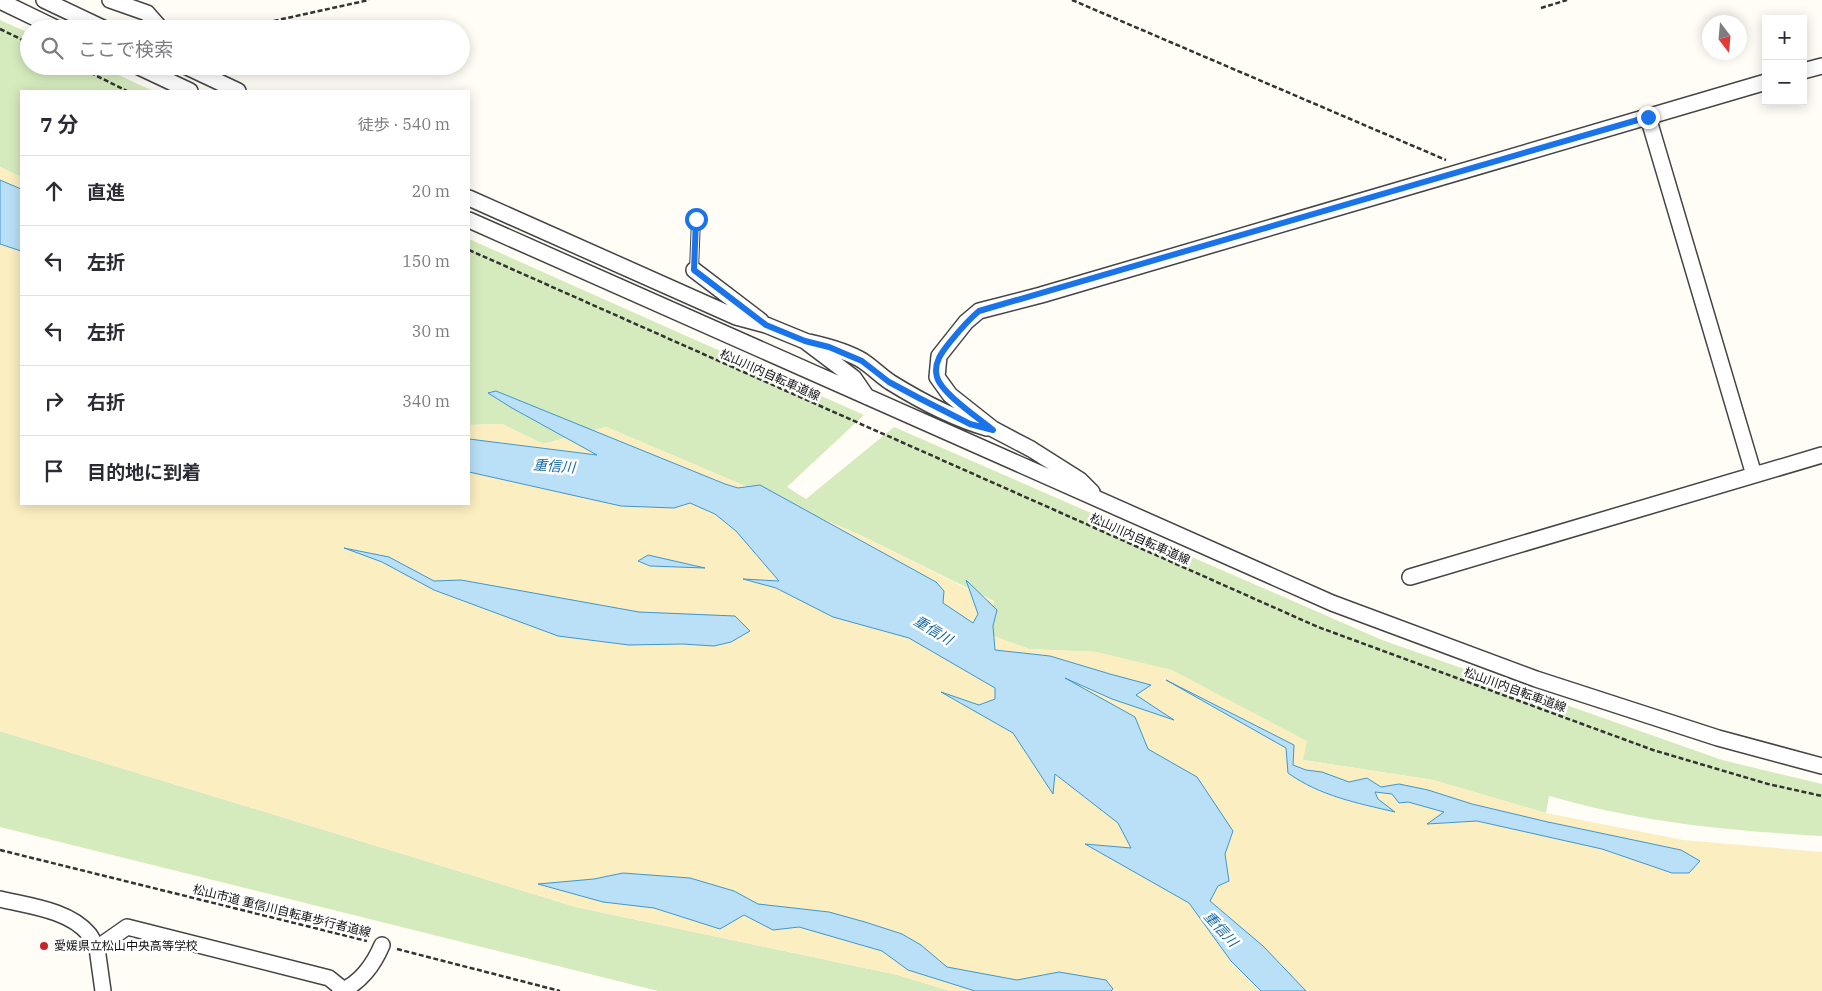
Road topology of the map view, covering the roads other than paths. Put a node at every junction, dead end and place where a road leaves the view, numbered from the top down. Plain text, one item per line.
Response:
1 (44, 0) edge
2 (111, 0) edge
3 (0, 2) edge
4 (149, 6) edge
5 (39, 20) edge
6 (87, 20) edge
7 (156, 20) edge
8 (1822, 66) edge
9 (1807, 70) edge
10 (157, 75) edge
11 (204, 75) edge
12 (214, 75) edge
13 (218, 82) junction
14 (1762, 83) edge
15 (188, 90) edge
16 (236, 90) edge
17 (1648, 117) junction
18 (470, 198) edge
19 (696, 219) dead end
20 (470, 220) edge
21 (694, 270) joint
22 (766, 325) junction
23 (805, 341) junction
24 (867, 397) junction
25 (993, 430) junction
26 (1822, 455) edge
27 (1754, 475) junction
28 (1101, 501) junction
29 (1410, 576) dead end
30 (1822, 766) edge
31 (0, 899) edge
32 (382, 945) road end
33 (97, 948) junction
34 (103, 991) edge
35 (340, 991) edge

1 - 6 street
2 - 4 street
3 - 5 street
4 - 7 street
8 - 9 street
10 - 15 street
11 - 13 street
12 - 13 street
13 - 16 street
14 - 17 street
17 - 25 street
17 - 27 street
18 - 22 street
19 - 21 lane
20 - 24 street
21 - 22 street
22 - 23 street
23 - 24 street
23 - 25 street
24 - 28 street
25 - 28 street
26 - 27 street
27 - 29 street
28 - 30 street
31 - 33 street
32 - 35 street
33 - 34 street
33 - 35 street

